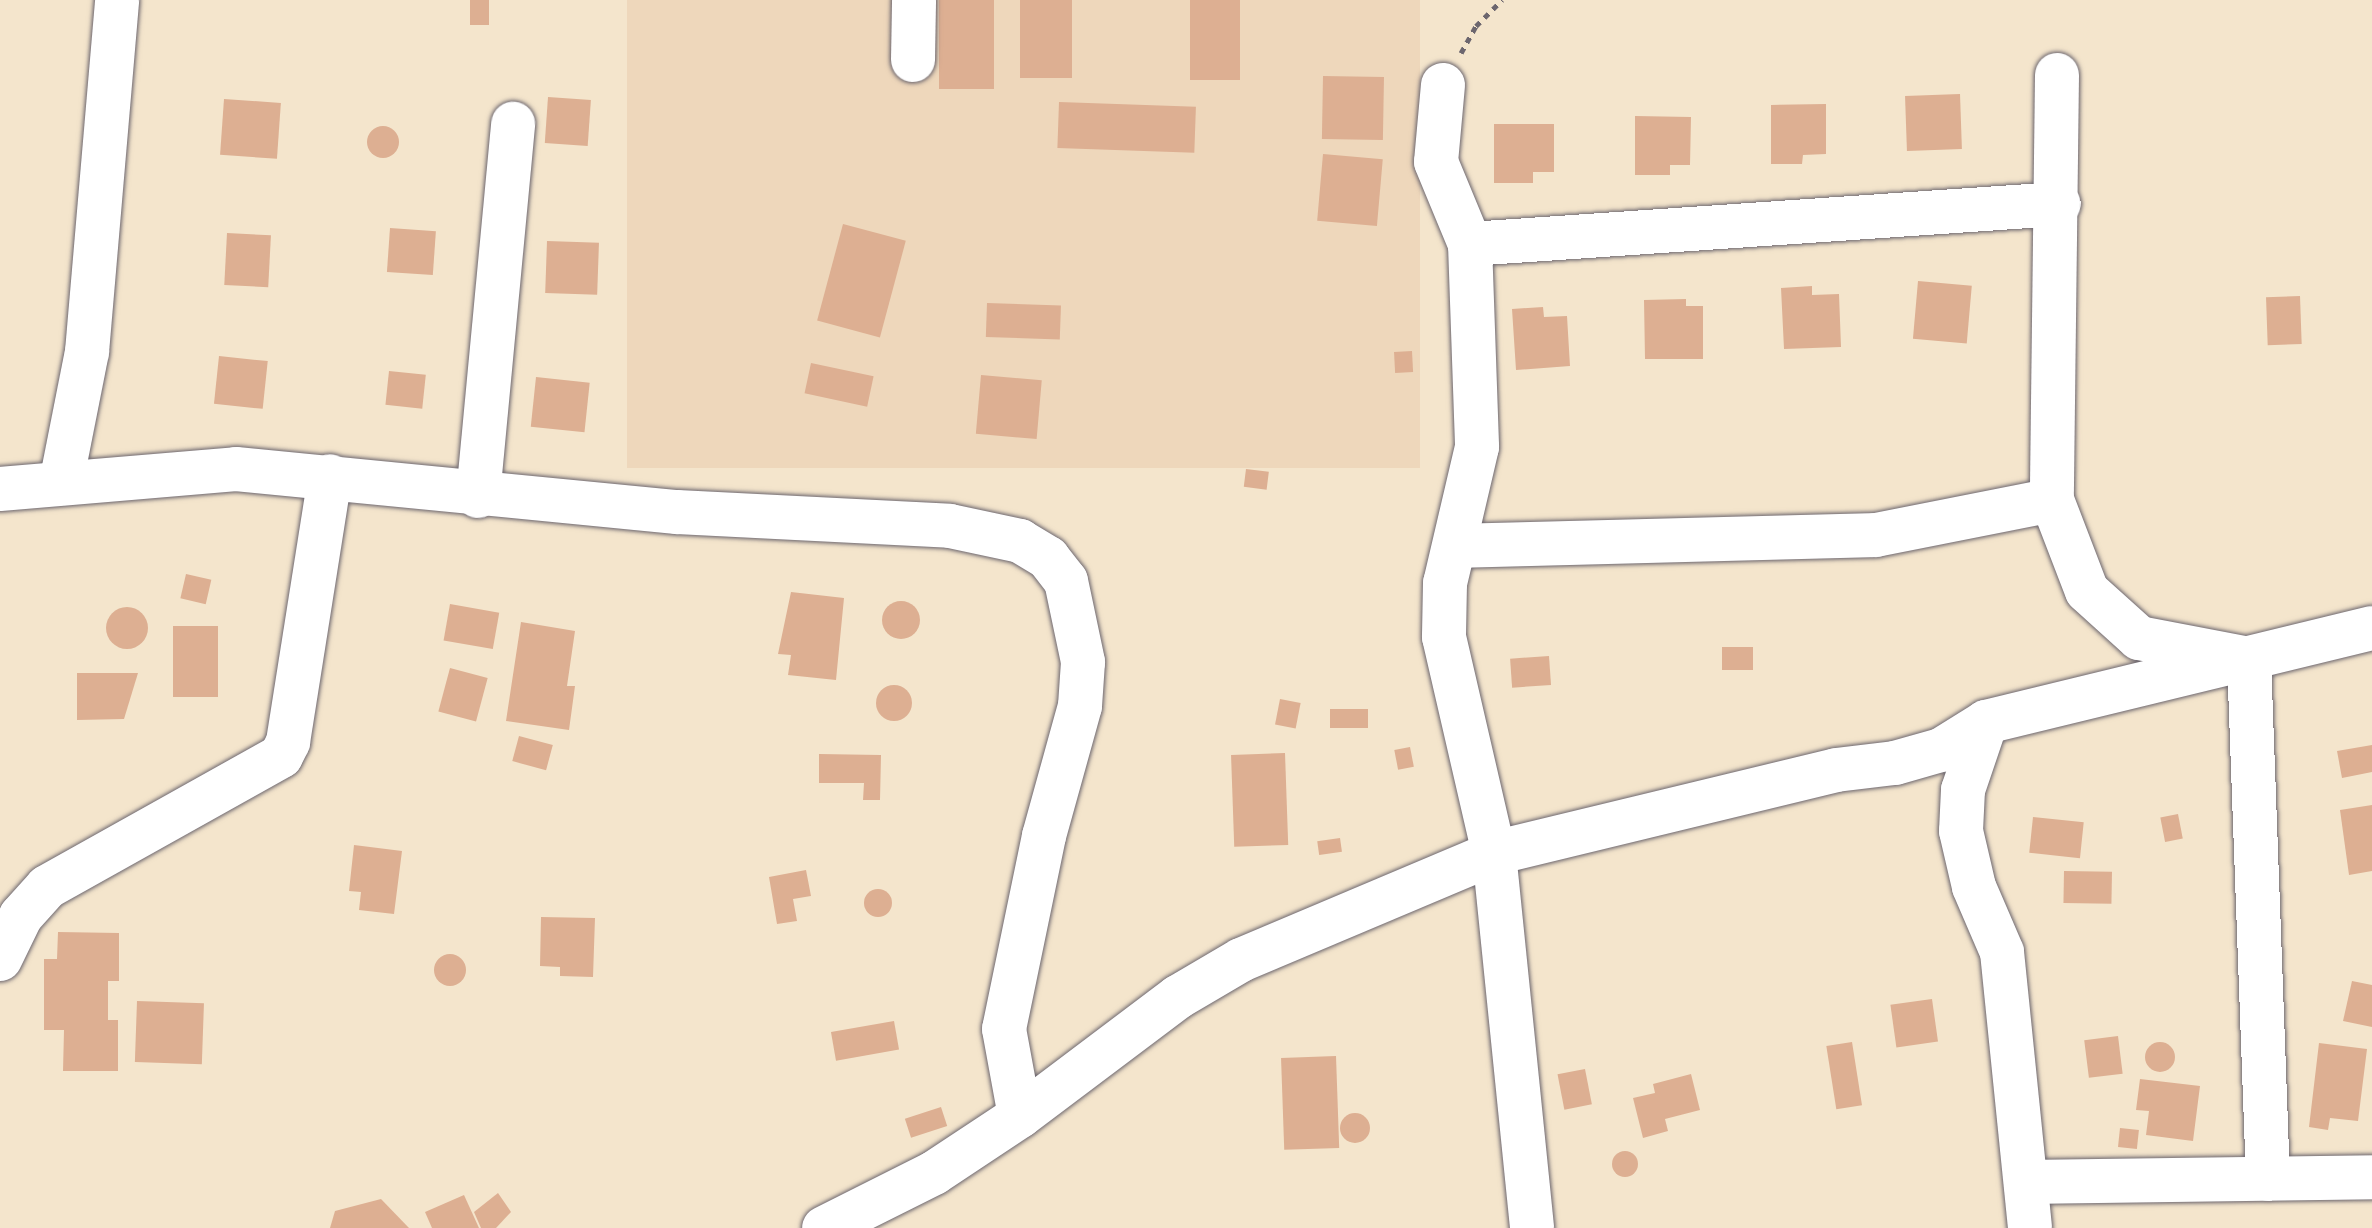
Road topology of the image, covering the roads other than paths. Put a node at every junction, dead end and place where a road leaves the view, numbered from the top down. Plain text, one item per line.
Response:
1 (117, 0) edge
2 (914, 0) edge
3 (913, 60) dead end
4 (2057, 75) dead end
5 (1443, 85) road end
6 (513, 124) dead end
7 (2059, 204) junction
8 (1470, 244) junction
9 (330, 476) junction
10 (61, 483) junction
11 (0, 489) edge
12 (478, 496) junction
13 (2052, 500) junction
14 (1456, 546) junction
15 (2372, 628) edge
16 (2249, 659) junction
17 (1986, 722) junction
18 (1494, 853) junction
19 (0, 959) edge
20 (1020, 1116) junction
21 (2372, 1177) edge
22 (2268, 1179) junction
23 (2028, 1182) junction
24 (846, 1223) edge
25 (1532, 1228) edge
26 (2030, 1228) edge

1 - 10 street
2 - 3 street
4 - 7 street
5 - 8 street
6 - 12 street
7 - 8 street
7 - 13 street
8 - 14 street
9 - 10 street
9 - 12 street
9 - 19 street
10 - 11 street
12 - 20 street
13 - 14 street
13 - 16 street
14 - 18 street
15 - 16 street
16 - 17 street
16 - 22 street
17 - 18 street
17 - 23 street
18 - 20 street
18 - 25 street
20 - 24 street
21 - 22 street
22 - 23 street
23 - 26 street

